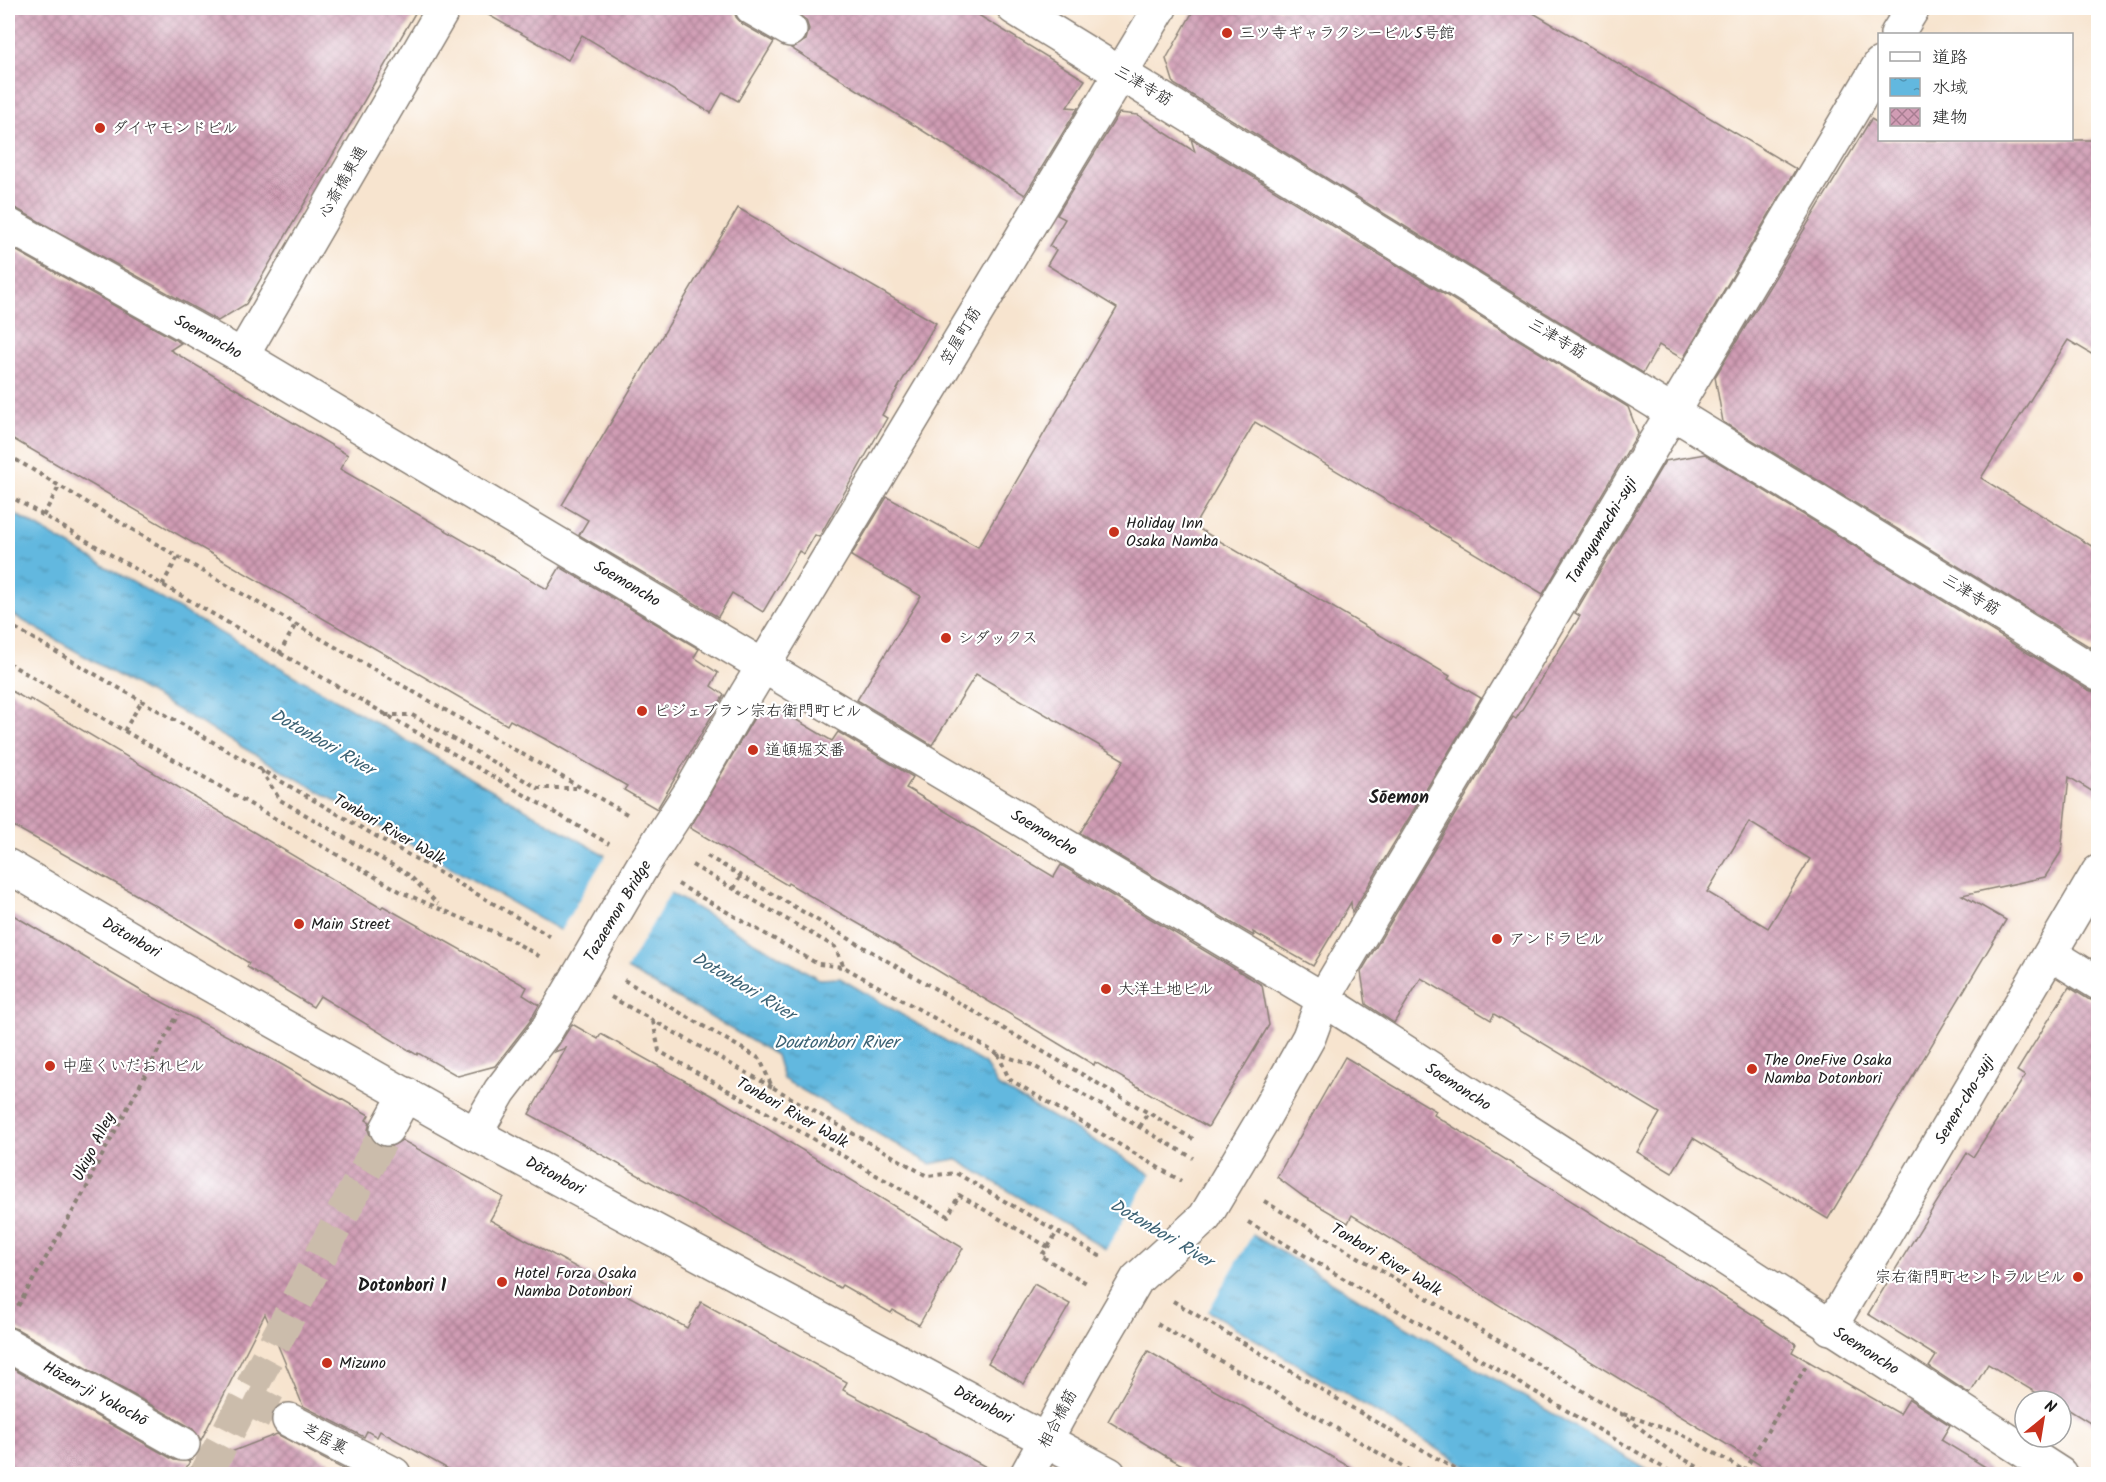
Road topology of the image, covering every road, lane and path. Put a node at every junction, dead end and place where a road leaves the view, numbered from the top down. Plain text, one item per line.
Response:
1 (444, 8) edge
2 (752, 8) edge
3 (1014, 8) edge
4 (1160, 8) edge
5 (1913, 8) edge
6 (790, 30) dead end
7 (1898, 33) edge
8 (1878, 67) edge
9 (1120, 72) junction
10 (8, 225) edge
11 (242, 356) junction
12 (1674, 410) junction
13 (8, 455) edge
14 (60, 485) junction
15 (8, 495) edge
16 (43, 516) junction
17 (178, 557) junction
18 (162, 585) junction
19 (8, 624) edge
20 (296, 624) junction
21 (279, 654) junction
22 (8, 663) edge
23 (764, 665) junction
24 (2098, 674) edge
25 (142, 701) junction
26 (384, 714) junction
27 (124, 731) junction
28 (260, 769) junction
29 (579, 789) junction
30 (691, 791) joint
31 (616, 808) dead end
32 (611, 845) dead end
33 (707, 856) dead end
34 (688, 863) dead end
35 (8, 866) edge
36 (2098, 872) edge
37 (741, 875) junction
38 (673, 881) dead end
39 (734, 889) junction
40 (441, 907) junction
41 (556, 940) dead end
42 (2051, 954) junction
43 (544, 958) dead end
44 (844, 967) junction
45 (617, 976) dead end
46 (198, 978) junction
47 (2098, 983) edge
48 (610, 997) dead end
49 (1323, 999) junction
50 (653, 1022) junction
51 (998, 1054) junction
52 (772, 1087) junction
53 (406, 1094) junction
54 (1148, 1112) junction
55 (1262, 1121) joint
56 (1140, 1127) junction
57 (387, 1130) tunnel mouth
58 (475, 1134) junction
59 (1196, 1140) dead end
60 (1201, 1163) dead end
61 (1156, 1166) dead end
62 (1262, 1200) dead end
63 (1257, 1227) dead end
64 (1057, 1232) junction
65 (1048, 1247) junction
66 (1101, 1257) dead end
67 (1092, 1286) dead end
68 (1203, 1320) dead end
69 (1152, 1321) dead end
70 (1830, 1328) junction
71 (10, 1330) edge
72 (1620, 1413) junction
73 (289, 1420) tunnel mouth
74 (1047, 1439) junction
75 (183, 1443) dead end
76 (1744, 1472) junction
77 (394, 1474) edge
78 (1028, 1474) edge
79 (1109, 1474) edge
80 (1415, 1474) edge
81 (1463, 1474) edge
82 (1674, 1474) edge
83 (1710, 1474) edge
84 (1750, 1474) edge
85 (2060, 1474) edge

1 - 11 street, 心斎橋東通
2 - 6 street
3 - 9 street, 三津寺筋
4 - 9 street, 笠屋町筋
5 - 7 street
8 - 12 street, Tamayamachi-suji
9 - 12 street, 三津寺筋
9 - 23 street, 笠屋町筋
10 - 11 street, Soemoncho
11 - 23 street, Soemoncho
12 - 24 street, 三津寺筋
12 - 49 street, Tamayamachi-suji
13 - 14 path
14 - 16 path
14 - 17 path
15 - 16 path
16 - 18 path
17 - 18 path
17 - 20 path
18 - 21 path
19 - 25 path, Tonbori River Walk
20 - 21 path
20 - 29 path
21 - 26 path
22 - 27 path, Tonbori River Walk
23 - 30 street, 笠屋町筋
23 - 49 street, Soemoncho
25 - 27 path
25 - 28 path, Tonbori River Walk
26 - 29 path
26 - 32 path
27 - 40 path, Tonbori River Walk
28 - 40 path, Tonbori River Walk
28 - 41 path, Tonbori River Walk
29 - 31 path
30 - 58 street, Tazaemon Bridge, bridge
33 - 37 path
34 - 39 path
35 - 46 street, Dōtonbori
36 - 42 street, Senen-cho-suji
37 - 39 path
37 - 54 path
38 - 44 path
39 - 44 path
40 - 43 path, Tonbori River Walk
42 - 47 street
42 - 70 street, Senen-cho-suji
44 - 51 path
45 - 52 path, Tonbori River Walk
46 - 53 street, Dōtonbori
46 - 71 path, Ukiyo Alley
48 - 50 path
49 - 55 street, Tamayamachi-suji
49 - 70 street, Soemoncho
50 - 52 path, Tonbori River Walk
50 - 65 path, Tonbori River Walk
51 - 56 path
51 - 61 path
52 - 64 path, Tonbori River Walk
53 - 57 street
53 - 58 street, Dōtonbori
54 - 56 path
54 - 59 path
55 - 74 street, 相合橋筋, bridge
56 - 60 path
58 - 74 street, Dōtonbori
62 - 72 path, Tonbori River Walk
63 - 82 path
64 - 65 path
64 - 66 path, Tonbori River Walk
65 - 67 path
68 - 81 path
69 - 80 path
70 - 76 path
70 - 85 street, Soemoncho
71 - 75 street, Hōzen-ji Yokochō
72 - 76 path, Tonbori River Walk
72 - 83 path, Tonbori River Walk
73 - 77 street, 芝居裏
74 - 78 street, 相合橋筋
74 - 79 street, Dōtonbori
76 - 84 path, Tonbori River Walk

